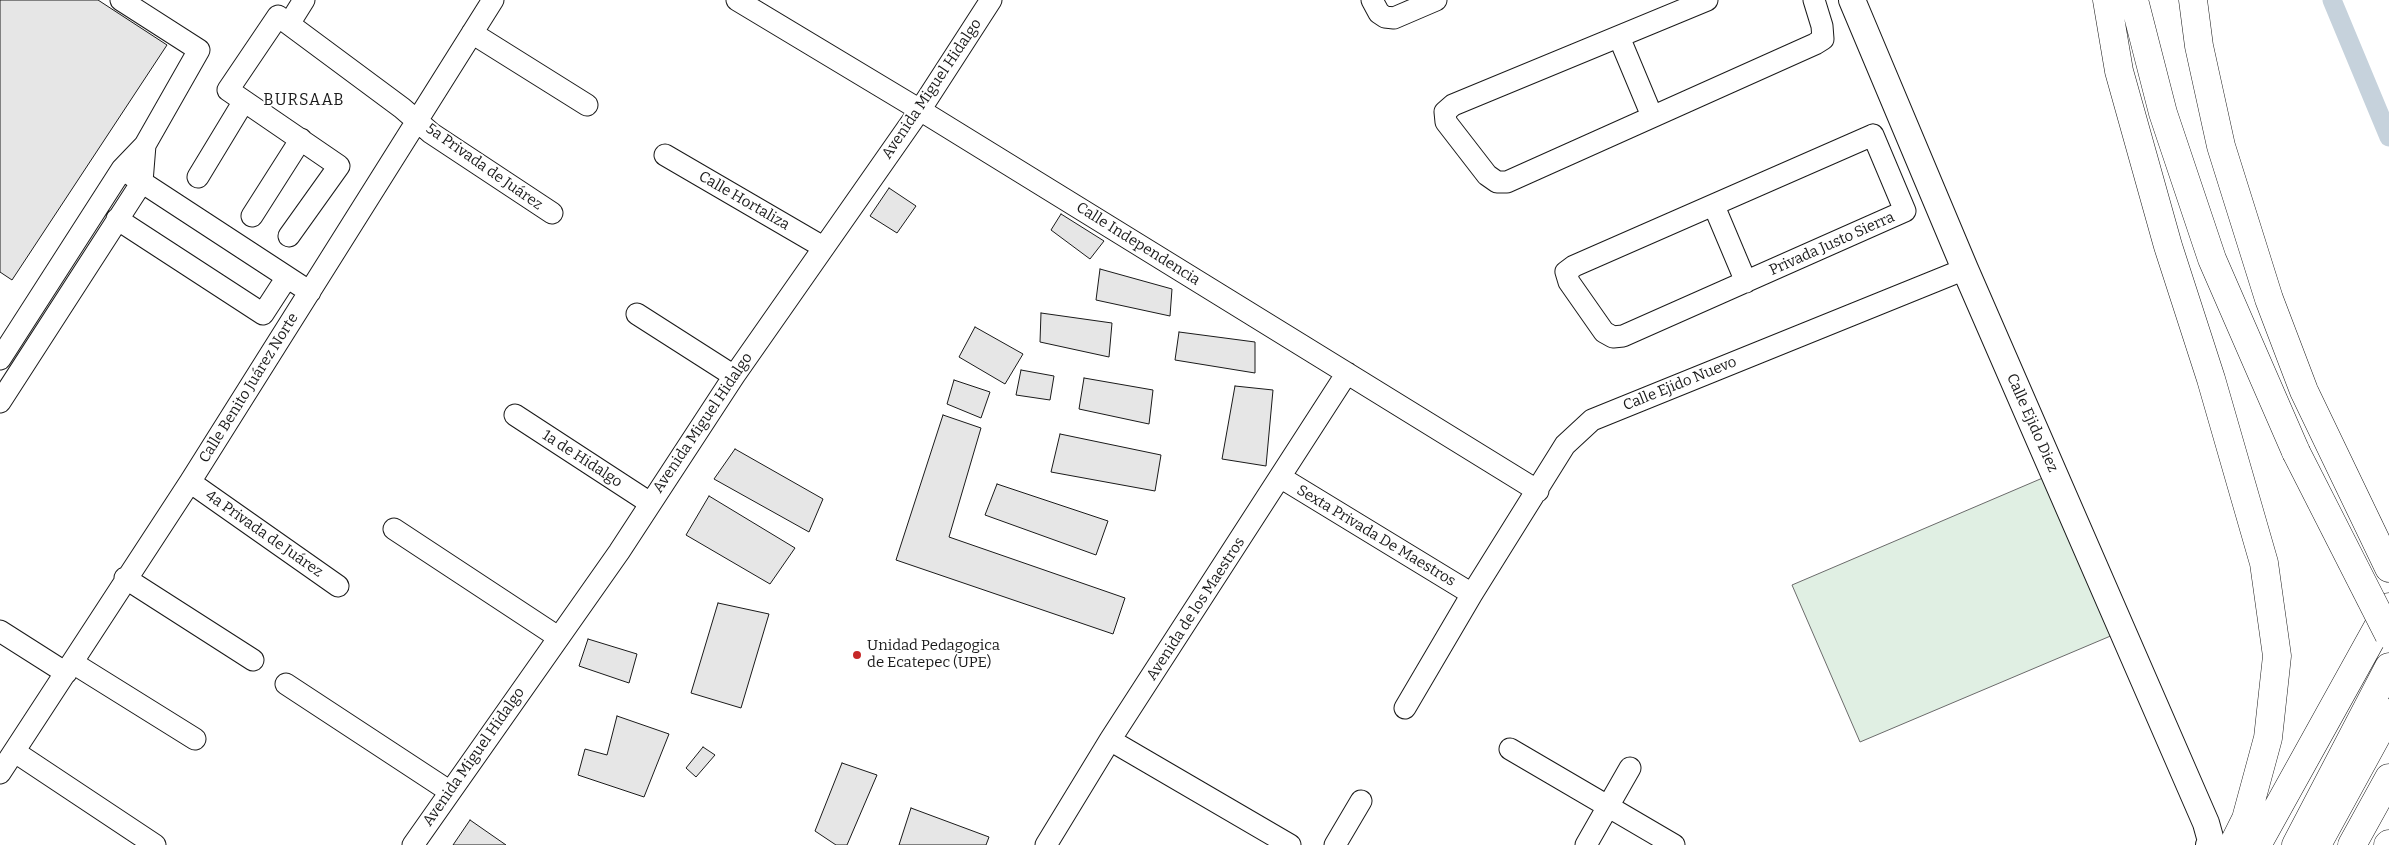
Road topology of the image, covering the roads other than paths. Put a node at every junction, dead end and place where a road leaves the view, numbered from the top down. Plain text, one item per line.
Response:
1 (120, 0) edge
2 (304, 0) edge
3 (493, 0) edge
4 (737, 0) edge
5 (991, 0) edge
6 (1372, 0) edge
7 (1436, 0) edge
8 (1707, 0) edge
9 (1814, 0) edge
10 (1852, 0) edge
11 (2107, 0) edge
12 (2134, 0) edge
13 (2193, 0) edge
14 (289, 24) junction
15 (472, 33) junction
16 (1619, 37) junction
17 (244, 101) junction
18 (588, 105) dead end
19 (920, 110) junction
20 (1652, 116) junction
21 (416, 120) junction
22 (301, 139) junction
23 (146, 145) junction
24 (665, 155) dead end
25 (1918, 157) junction
26 (122, 169) junction
27 (1889, 169) junction
28 (198, 177) dead end
29 (142, 182) junction
30 (1714, 206) junction
31 (552, 213) dead end
32 (252, 216) dead end
33 (117, 219) junction
34 (289, 236) dead end
35 (823, 247) junction
36 (1965, 269) junction
37 (287, 277) junction
38 (1746, 282) junction
39 (310, 292) junction
40 (637, 314) dead end
41 (0, 359) edge
42 (1347, 373) junction
43 (734, 376) junction
44 (0, 402) edge
45 (515, 415) dead end
46 (1280, 477) junction
47 (190, 482) junction
48 (1538, 491) junction
49 (650, 503) junction
50 (394, 529) dead end
51 (2389, 568) edge
52 (126, 578) junction
53 (338, 586) dead end
54 (1472, 594) junction
55 (2389, 607) edge
56 (0, 632) edge
57 (2389, 634) edge
58 (558, 637) junction
59 (253, 660) dead end
60 (2389, 667) edge
61 (70, 668) junction
62 (286, 684) dead end
63 (1405, 708) dead end
64 (2389, 713) edge
65 (195, 739) dead end
66 (1110, 740) junction
67 (1510, 749) dead end
68 (15, 752) junction
69 (1630, 768) dead end
70 (0, 773) edge
71 (2389, 778) edge
72 (449, 791) junction
73 (1361, 801) dead end
74 (1609, 806) junction
75 (155, 845) edge
76 (413, 845) edge
77 (1046, 845) edge
78 (1290, 845) edge
79 (1335, 845) edge
80 (1586, 845) edge
81 (1674, 845) edge
82 (2209, 845) edge
83 (2233, 845) edge
84 (2257, 845) edge
85 (2296, 845) edge
86 (2317, 845) edge
87 (2352, 845) edge

1 - 23 street
2 - 14 street
3 - 15 street, Calle Benito Juárez Norte
4 - 19 street, Calle Independencia
5 - 19 street, Avenida Miguel Hidalgo
6 - 7 street
8 - 16 street
9 - 20 street
10 - 25 main road, Calle Ejido Diez
11 - 83 highway
12 - 57 highway, bridge
13 - 51 highway
14 - 17 street
14 - 21 street, 5a Privada de Juárez
15 - 18 street
15 - 21 street, Calle Benito Juárez Norte
16 - 20 street
16 - 20 street
17 - 22 street
17 - 28 street
19 - 35 street, Avenida Miguel Hidalgo
19 - 42 street, Calle Independencia
21 - 31 street, 5a Privada de Juárez
21 - 39 street, Calle Benito Juárez Norte
22 - 32 street
22 - 34 street
23 - 26 street
23 - 29 street
24 - 35 street, Calle Hortaliza
25 - 27 street
25 - 36 main road, Calle Ejido Diez
26 - 29 street
26 - 41 street
27 - 30 street, Privada Justo Sierra
27 - 38 street, Privada Justo Sierra
29 - 33 street
29 - 37 street
30 - 38 street
30 - 38 street, Privada Justo Sierra
33 - 37 street
33 - 44 street
35 - 43 street, Avenida Miguel Hidalgo
36 - 48 street, Calle Ejido Nuevo
36 - 82 main road, Calle Ejido Diez
37 - 39 street
39 - 47 street, Calle Benito Juárez Norte
40 - 43 street
42 - 46 street, Avenida de los Maestros
42 - 48 street, Calle Independencia
43 - 49 street, Avenida Miguel Hidalgo
45 - 49 street, 1a de Hidalgo
46 - 54 street, Sexta Privada De Maestros
46 - 66 street, Avenida de los Maestros
47 - 52 street, Calle Benito Juárez Norte
47 - 53 street, 4a Privada de Juárez
48 - 54 street, Calle Ejido Nuevo
49 - 58 street, Avenida Miguel Hidalgo
50 - 58 street
52 - 59 street
52 - 61 street, Calle Benito Juárez Norte
54 - 63 street, Calle Ejido Nuevo
55 - 84 highway
56 - 61 street
58 - 72 street, Avenida Miguel Hidalgo
60 - 85 highway
61 - 65 street
61 - 68 street, Calle Benito Juárez Norte
62 - 72 street
64 - 86 highway
66 - 77 street, Avenida de los Maestros
66 - 78 street
67 - 74 street
68 - 70 street, Calle Benito Juárez Norte
68 - 75 street
69 - 74 street
71 - 87 highway
72 - 76 street, Avenida Miguel Hidalgo
73 - 79 street
74 - 80 street
74 - 81 street

